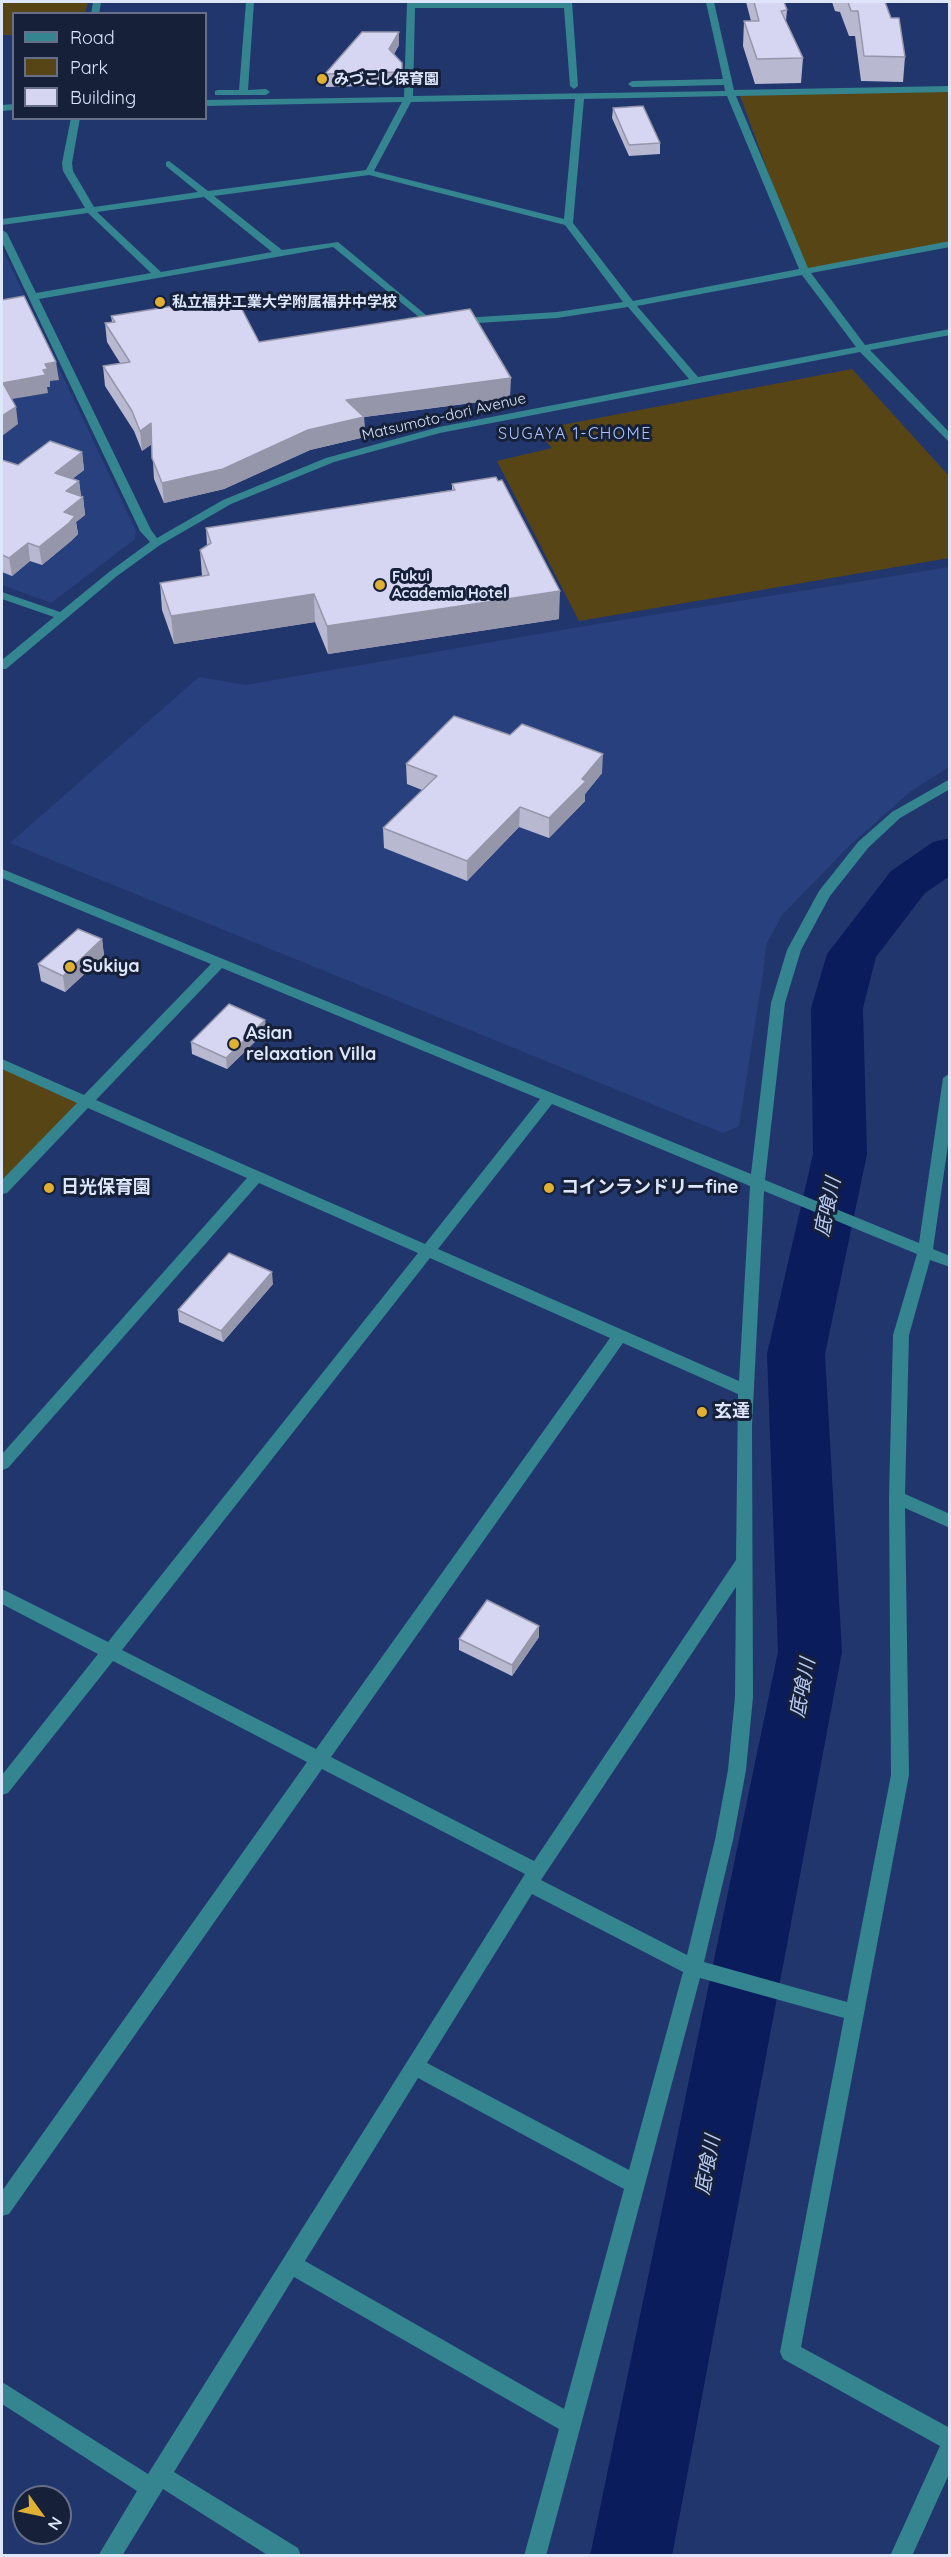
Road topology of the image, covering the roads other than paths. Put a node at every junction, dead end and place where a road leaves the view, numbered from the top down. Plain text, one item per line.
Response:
1 (250, 2) edge
2 (710, 2) edge
3 (411, 3) edge
4 (568, 3) edge
5 (728, 82) junction
6 (574, 86) junction
7 (950, 89) edge
8 (243, 92) junction
9 (207, 93) edge
10 (730, 93) junction
11 (408, 94) junction
12 (580, 96) junction
13 (207, 103) edge
14 (76, 120) edge
15 (169, 164) dead end
16 (369, 172) junction
17 (207, 195) junction
18 (92, 212) junction
19 (2, 222) edge
20 (568, 223) junction
21 (2, 233) edge
22 (950, 244) edge
23 (280, 254) junction
24 (804, 270) junction
25 (159, 275) junction
26 (33, 297) junction
27 (630, 304) junction
28 (950, 332) edge
29 (862, 348) junction
30 (696, 381) junction
31 (949, 440) edge
32 (156, 543) junction
33 (2, 595) edge
34 (61, 616) junction
35 (2, 666) edge
36 (950, 783) edge
37 (2, 873) edge
38 (220, 962) junction
39 (2, 1064) edge
40 (950, 1078) edge
41 (550, 1098) junction
42 (86, 1101) junction
43 (257, 1176) junction
44 (757, 1183) junction
45 (2, 1189) edge
46 (428, 1251) junction
47 (925, 1251) junction
48 (950, 1262) edge
49 (620, 1335) junction
50 (746, 1390) junction
51 (2, 1464) edge
52 (897, 1497) junction
53 (950, 1522) edge
54 (744, 1561) junction
55 (2, 1596) edge
56 (110, 1651) junction
57 (319, 1759) junction
58 (2, 1788) edge
59 (532, 1877) junction
60 (693, 1968) junction
61 (856, 2013) junction
62 (415, 2066) junction
63 (635, 2184) junction
64 (2, 2207) edge
65 (291, 2264) junction
66 (2, 2392) edge
67 (570, 2424) junction
68 (950, 2440) edge
69 (950, 2447) edge
70 (155, 2481) junction
71 (109, 2556) edge
72 (290, 2556) edge
73 (535, 2556) edge
74 (901, 2556) edge

1 - 8 street
2 - 5 street
3 - 4 street
3 - 11 street
4 - 6 street
5 - 6 street
5 - 10 street
6 - 11 street
7 - 10 street
8 - 9 street
8 - 11 street
10 - 12 street
10 - 24 street
11 - 12 street
11 - 13 street
11 - 16 street
12 - 20 street
14 - 18 street
15 - 17 street
16 - 17 street
16 - 20 street
17 - 18 street
17 - 23 street
18 - 19 street
18 - 25 street
20 - 27 street
21 - 26 street
22 - 24 street
23 - 25 street
23 - 27 street
24 - 27 street
24 - 29 street
25 - 26 street
26 - 32 street
27 - 30 street
28 - 29 street, Matsumoto-dori Avenue
29 - 30 street, Matsumoto-dori Avenue
29 - 31 street
30 - 32 street, Matsumoto-dori Avenue
32 - 34 street, Matsumoto-dori Avenue
33 - 34 street
34 - 35 street, Matsumoto-dori Avenue
36 - 44 street
37 - 38 street
38 - 41 street
38 - 42 street
39 - 42 street
40 - 47 street
41 - 44 street
41 - 46 street
42 - 43 street
42 - 45 street
43 - 46 street
43 - 51 street
44 - 47 street
44 - 50 street
46 - 49 street
46 - 56 street
47 - 48 street
47 - 52 street
49 - 50 street
49 - 57 street
50 - 54 street
52 - 53 street
52 - 61 street
54 - 59 street
54 - 60 street
55 - 56 street
56 - 57 street
56 - 58 street
57 - 59 street
57 - 64 street
59 - 60 street
59 - 62 street
60 - 61 street
60 - 63 street
61 - 68 street
62 - 63 street
62 - 65 street
63 - 67 street
65 - 67 street
65 - 70 street
66 - 70 street
67 - 73 street
69 - 74 street
70 - 71 street
70 - 72 street

